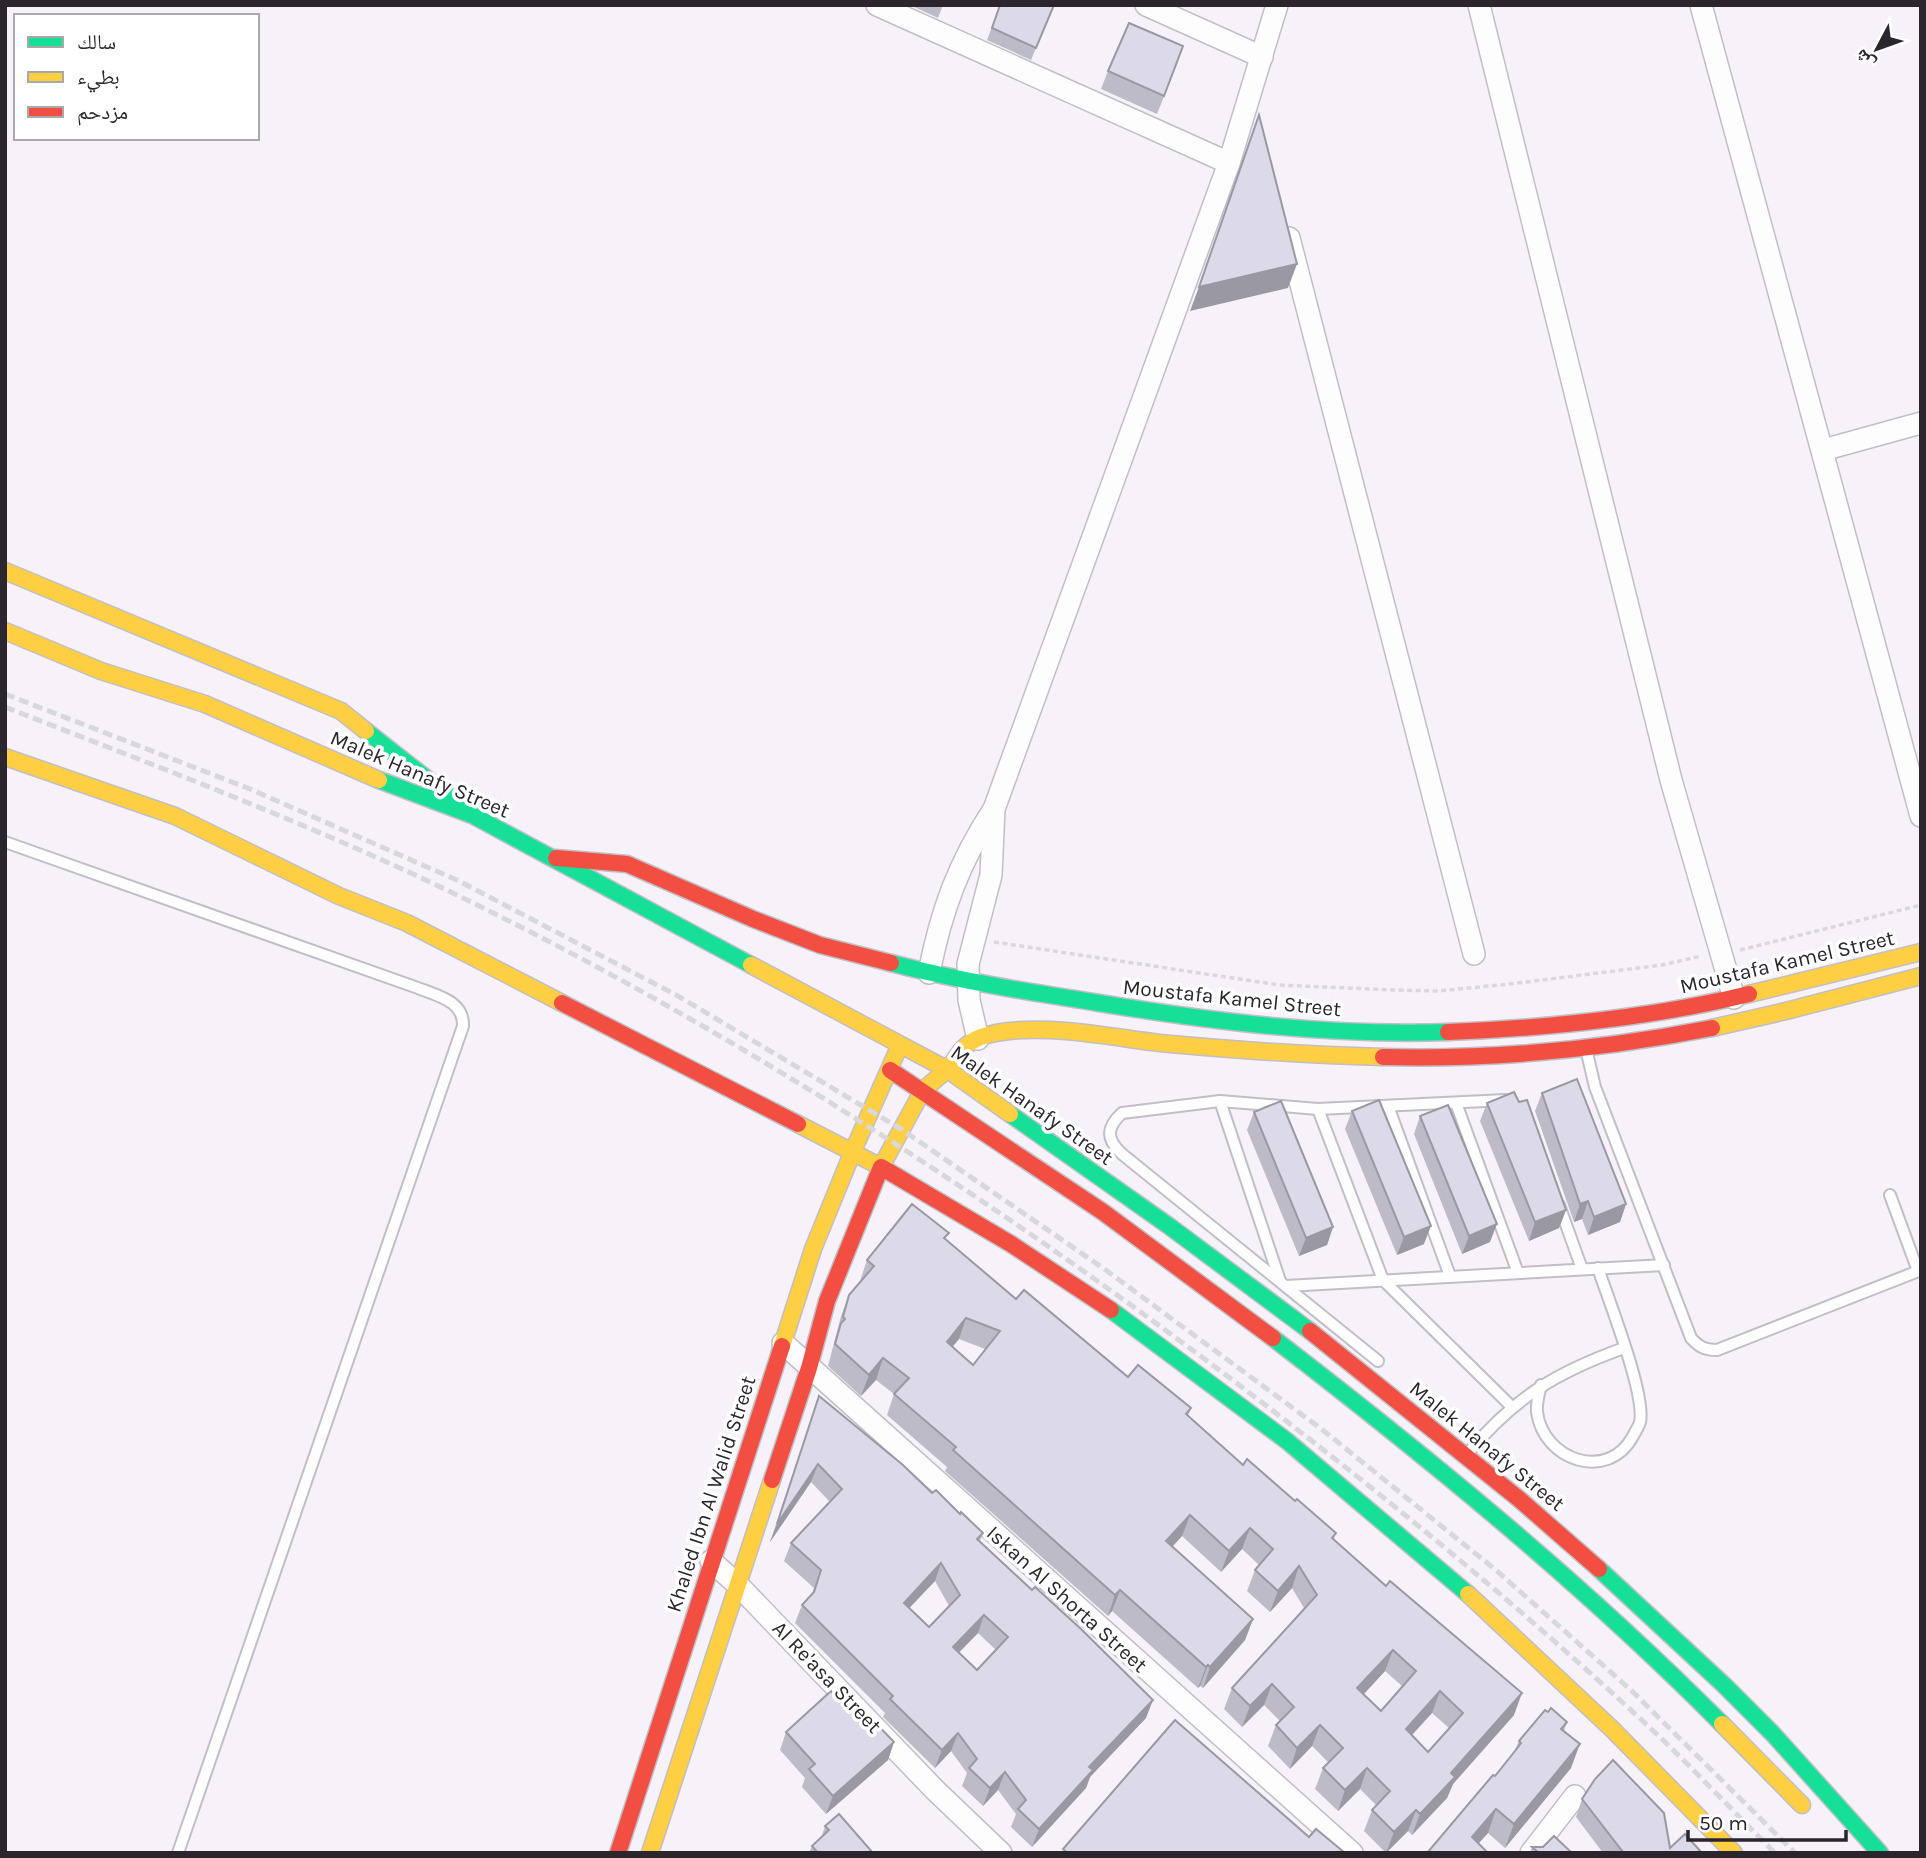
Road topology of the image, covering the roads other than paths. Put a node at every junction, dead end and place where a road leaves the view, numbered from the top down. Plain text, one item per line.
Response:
1 (877, 5) edge
2 (1146, 5) edge
3 (1277, 5) edge
4 (1479, 5) edge
5 (1701, 5) edge
6 (1262, 57) junction
7 (1252, 94) junction
8 (1262, 134) edge
9 (1229, 163) junction
10 (1283, 215) edge
11 (1921, 423) edge
12 (1823, 450) junction
13 (5, 571) edge
14 (5, 631) edge
15 (5, 757) edge
16 (994, 809) junction
17 (471, 815) junction
18 (1921, 816) edge
19 (5, 842) edge
20 (554, 858) junction
21 (1921, 952) edge
22 (1474, 954) dead end
23 (970, 957) junction
24 (929, 973) junction
25 (1921, 976) edge
26 (1734, 998) junction
27 (978, 1039) junction
28 (900, 1045) junction
29 (1586, 1047) junction
30 (890, 1070) junction
31 (948, 1070) junction
32 (923, 1090) junction
33 (1220, 1101) junction
34 (1456, 1102) junction
35 (1518, 1102) edge
36 (1388, 1106) junction
37 (1318, 1109) junction
38 (853, 1151) junction
39 (881, 1167) junction
40 (1555, 1192) edge
41 (1889, 1195) dead end
42 (1664, 1265) junction
43 (1598, 1268) junction
44 (1581, 1269) junction
45 (1919, 1270) edge
46 (1518, 1273) junction
47 (1450, 1276) junction
48 (1382, 1280) junction
49 (1283, 1284) junction
50 (783, 1343) junction
51 (1624, 1348) junction
52 (809, 1368) junction
53 (1388, 1370) dead end
54 (1541, 1385) junction
55 (1512, 1406) junction
56 (1466, 1455) junction
57 (710, 1561) junction
58 (738, 1585) junction
59 (1575, 1796) dead end
60 (1810, 1813) dead end
61 (178, 1853) edge
62 (618, 1853) edge
63 (650, 1853) edge
64 (1001, 1853) edge
65 (1352, 1853) edge
66 (1531, 1853) edge
67 (1734, 1853) edge
68 (1880, 1853) edge

1 - 9 street
2 - 6 street
3 - 6 street
4 - 26 street
5 - 12 street
6 - 7 street
7 - 8 street
7 - 9 street
9 - 16 street
10 - 22 street
11 - 12 street
12 - 18 street
13 - 17 main road
14 - 17 main road, Malek Hanafy Street
15 - 38 main road
16 - 23 street
16 - 24 street
17 - 20 main road, Malek Hanafy Street
19 - 61 lane
20 - 24 main road, Moustafa Kamel Street
20 - 28 main road, Malek Hanafy Street
21 - 26 main road, Moustafa Kamel Street
23 - 24 main road, Moustafa Kamel Street
23 - 26 main road, Moustafa Kamel Street
23 - 27 street
25 - 29 main road
27 - 29 main road
27 - 31 main road
28 - 30 main road, Khaled Ibn Al Walid Street
28 - 31 main road, Malek Hanafy Street
29 - 42 lane
30 - 32 main road
30 - 38 main road, Khaled Ibn Al Walid Street
31 - 32 main road
31 - 56 main road, Malek Hanafy Street
32 - 39 main road
32 - 60 main road
33 - 37 lane
33 - 49 lane
33 - 49 lane
34 - 35 lane
34 - 36 lane
34 - 46 lane
36 - 37 lane
36 - 47 lane
37 - 48 lane
38 - 39 main road
38 - 50 main road, Khaled Ibn Al Walid Street
39 - 52 main road
39 - 67 main road
40 - 44 lane
41 - 45 lane
42 - 43 lane
42 - 45 lane
43 - 44 lane
43 - 51 lane
44 - 46 lane
46 - 47 lane
47 - 48 lane
48 - 49 lane
48 - 55 lane
49 - 53 lane
50 - 52 street, Iskan Al Shorta Street
50 - 57 main road, Khaled Ibn Al Walid Street
51 - 54 lane
51 - 54 lane
52 - 58 main road
52 - 65 street, Iskan Al Shorta Street
54 - 55 lane
55 - 56 lane
56 - 68 main road, Malek Hanafy Street
57 - 58 street, Al Re'asa Street
57 - 62 main road, Khaled Ibn Al Walid Street
58 - 63 main road
58 - 64 street, Al Re'asa Street
59 - 66 street

